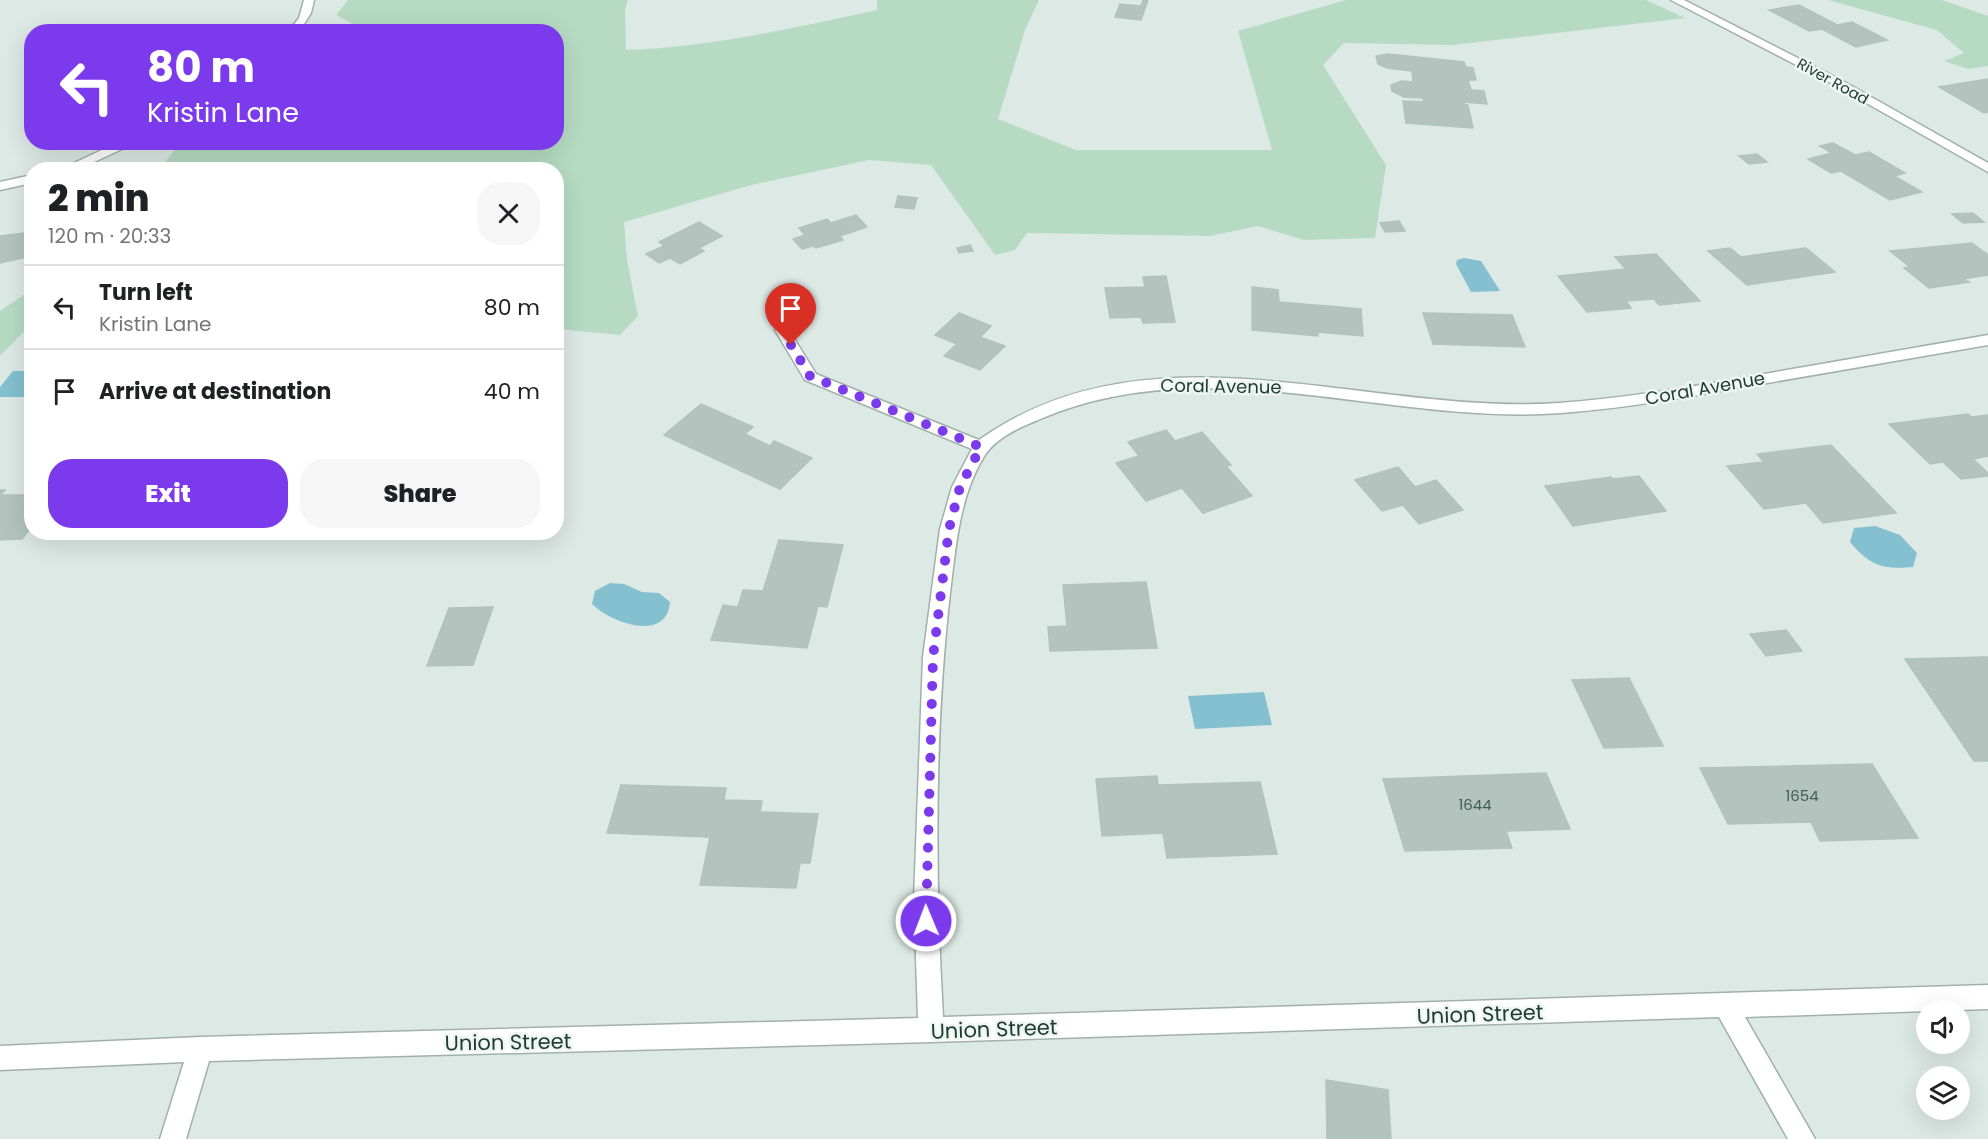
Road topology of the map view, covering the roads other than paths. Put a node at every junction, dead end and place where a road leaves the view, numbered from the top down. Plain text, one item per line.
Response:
1 (309, 0) edge
2 (1676, 0) edge
3 (299, 24) edge
4 (111, 150) edge
5 (84, 162) edge
6 (1988, 168) edge
7 (24, 181) edge
8 (0, 186) edge
9 (782, 330) dead end
10 (1988, 340) edge
11 (981, 447) junction
12 (1988, 997) edge
13 (1726, 1007) junction
14 (931, 1030) junction
15 (200, 1049) junction
16 (0, 1058) edge
17 (173, 1139) edge
18 (1802, 1139) edge

1 - 3 street
2 - 6 street, River Road
4 - 5 street
7 - 8 street
9 - 11 street
10 - 11 street, Coral Avenue
11 - 14 street, Coral Avenue
12 - 13 street, Union Street
13 - 14 street, Union Street
13 - 18 street
14 - 15 street, Union Street
15 - 16 street, Union Street
15 - 17 street

